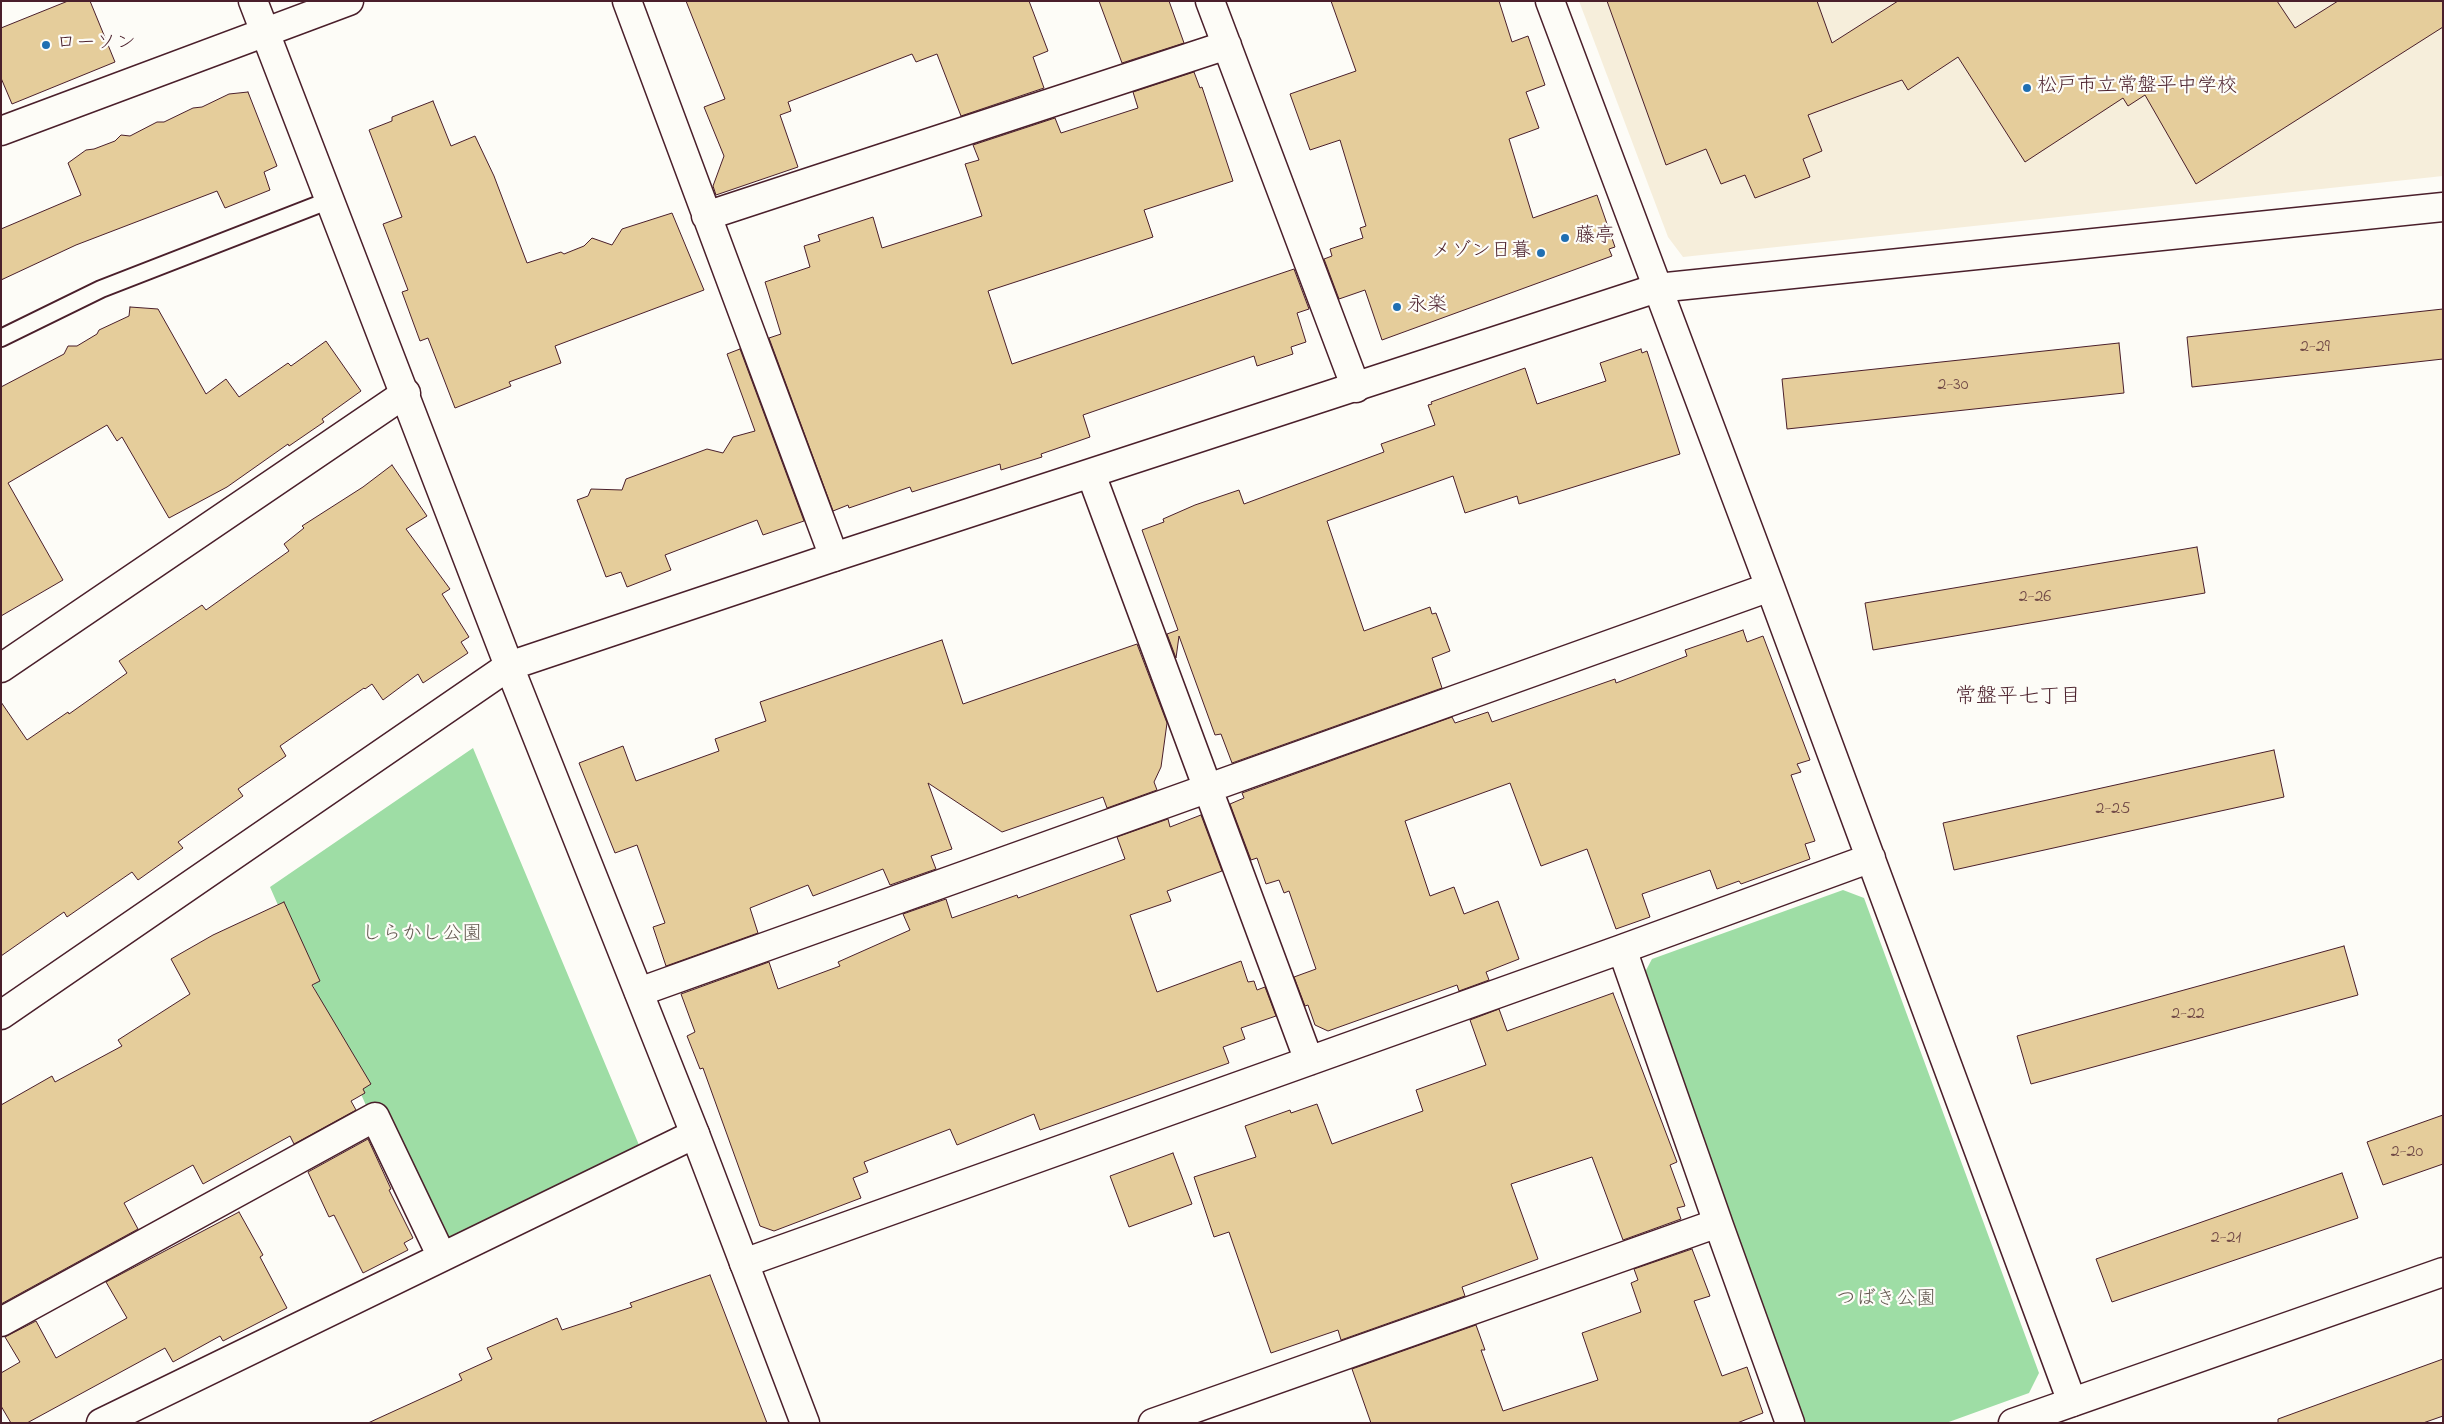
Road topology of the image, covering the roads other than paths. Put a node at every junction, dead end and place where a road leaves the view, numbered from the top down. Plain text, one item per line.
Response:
1 (253, 1) edge
2 (349, 1) edge
3 (627, 1) edge
4 (1210, 1) edge
5 (1550, 1) edge
6 (265, 33) junction
7 (1227, 45) junction
8 (1, 131) edge
9 (330, 200) junction
10 (2443, 207) edge
11 (706, 216) junction
12 (1657, 288) junction
13 (1, 338) edge
14 (1356, 388) junction
15 (406, 393) junction
16 (1091, 474) junction
17 (834, 557) junction
18 (1770, 587) junction
19 (510, 666) junction
20 (1, 668) edge
21 (1208, 787) junction
22 (1871, 858) junction
23 (1622, 949) junction
24 (639, 992) junction
25 (1, 1015) edge
26 (1309, 1061) junction
27 (694, 1134) junction
28 (1718, 1223) junction
29 (442, 1257) junction
30 (744, 1263) junction
31 (2443, 1272) edge
32 (1, 1322) edge
33 (2076, 1413) edge
34 (101, 1423) edge
35 (805, 1423) edge
36 (1152, 1423) edge
37 (1790, 1423) edge
38 (2013, 1423) edge

1 - 6 street
2 - 6 street
3 - 11 street
4 - 7 street
5 - 12 street
6 - 8 street
6 - 9 street
7 - 11 street
7 - 14 street
9 - 13 lane
9 - 15 street
10 - 12 street
11 - 17 street
12 - 14 street
12 - 18 street
14 - 16 street
15 - 19 street
15 - 20 street
16 - 17 street
16 - 21 street
17 - 19 street
18 - 21 street
18 - 22 street
19 - 24 street
19 - 25 street
21 - 24 street
21 - 26 street
22 - 23 street
22 - 33 street
23 - 26 street
23 - 28 street
24 - 27 street
26 - 30 street
27 - 29 street
27 - 30 street
28 - 36 street
28 - 37 street
29 - 32 street
29 - 34 street
30 - 35 street
31 - 33 street
33 - 38 street

